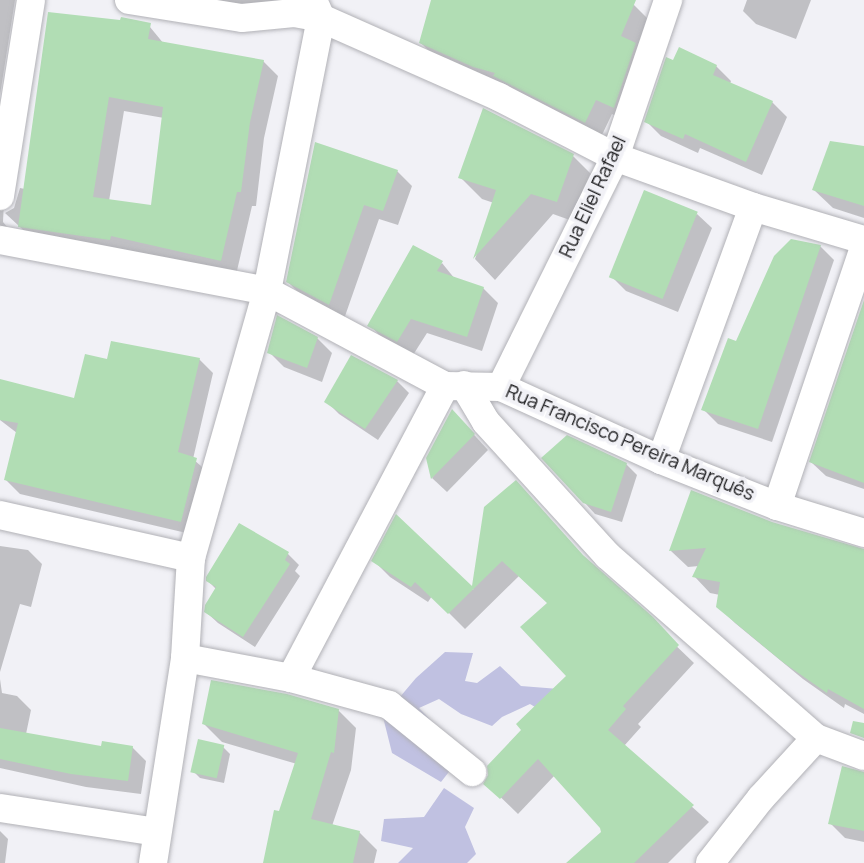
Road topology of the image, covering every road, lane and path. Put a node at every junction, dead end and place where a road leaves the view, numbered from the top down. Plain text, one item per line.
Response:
1 (31, 0) edge
2 (129, 0) edge
3 (668, 0) edge
4 (317, 9) edge
5 (615, 157) junction
6 (0, 196) edge
7 (752, 206) junction
8 (0, 240) edge
9 (864, 240) edge
10 (864, 248) edge
11 (267, 291) junction
12 (455, 385) junction
13 (501, 387) junction
14 (661, 460) junction
15 (777, 506) junction
16 (0, 515) edge
17 (864, 533) edge
18 (191, 558) junction
19 (185, 658) junction
20 (291, 678) junction
21 (816, 738) junction
22 (864, 756) edge
23 (472, 772) dead end
24 (0, 808) edge
25 (156, 832) junction
26 (153, 863) edge
27 (710, 863) edge

1 - 6 street
2 - 4 street
3 - 5 street, Rua Eliel Rafael
4 - 5 street
4 - 11 street
5 - 7 street
5 - 13 street, Rua Eliel Rafael
7 - 9 street
7 - 14 street
8 - 11 street, Rua Francisco Pereira Marquês
10 - 15 street
11 - 12 street, Rua Francisco Pereira Marquês
11 - 18 street
12 - 13 street, Rua Francisco Pereira Marquês
12 - 20 street
12 - 21 street
13 - 14 street, Rua Francisco Pereira Marquês
14 - 15 street, Rua Francisco Pereira Marquês
15 - 17 street, Rua Francisco Pereira Marquês
16 - 18 street
18 - 19 street
19 - 20 street
19 - 25 street
20 - 23 street
21 - 22 street
21 - 27 street
24 - 25 street
25 - 26 street

